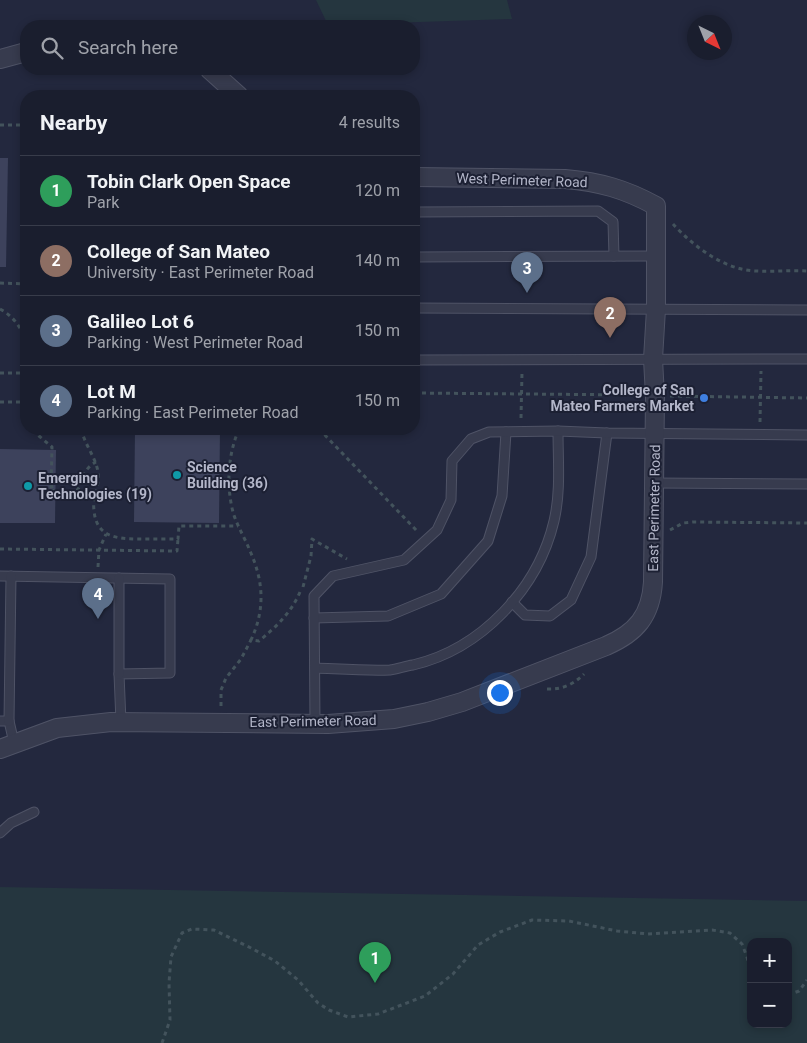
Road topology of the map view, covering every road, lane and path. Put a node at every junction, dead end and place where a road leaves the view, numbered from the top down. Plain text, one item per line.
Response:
1 (20, 54) edge
2 (0, 59) edge
3 (216, 75) edge
4 (232, 90) edge
5 (0, 125) edge
6 (20, 125) edge
7 (420, 177) edge
8 (656, 206) joint
9 (420, 212) edge
10 (614, 256) junction
11 (655, 256) junction
12 (420, 257) edge
13 (0, 284) edge
14 (20, 284) edge
15 (420, 308) edge
16 (0, 309) edge
17 (656, 309) junction
18 (807, 310) edge
19 (20, 328) edge
20 (653, 359) junction
21 (761, 359) junction
22 (807, 359) edge
23 (420, 360) edge
24 (522, 360) junction
25 (0, 373) edge
26 (20, 373) edge
27 (420, 393) edge
28 (522, 394) junction
29 (654, 396) junction
30 (760, 397) junction
31 (807, 398) edge
32 (0, 402) edge
33 (20, 402) edge
34 (558, 431) junction
35 (506, 432) junction
36 (521, 432) junction
37 (606, 433) junction
38 (654, 433) junction
39 (38, 435) edge
40 (83, 435) edge
41 (237, 435) edge
42 (325, 435) edge
43 (760, 435) junction
44 (807, 435) edge
45 (96, 462) junction
46 (654, 482) junction
47 (807, 484) edge
48 (238, 526) junction
49 (106, 534) junction
50 (178, 539) junction
51 (426, 540) junction
52 (0, 550) edge
53 (99, 550) junction
54 (350, 572) junction
55 (0, 576) edge
56 (11, 576) junction
57 (119, 578) junction
58 (512, 602) junction
59 (314, 618) junction
60 (251, 640) junction
61 (315, 668) junction
62 (119, 674) junction
63 (5, 721) edge
64 (121, 722) junction
65 (220, 723) junction
66 (315, 724) junction
67 (7, 746) edge
68 (34, 812) dead end
69 (0, 833) edge
70 (747, 957) edge
71 (807, 980) edge
72 (792, 993) edge
73 (162, 1043) edge

1 - 2 street
3 - 4 street
5 - 6 path
7 - 8 street, West Perimeter Road
8 - 11 street, East Perimeter Road
9 - 10 lane
10 - 11 lane
10 - 12 lane
11 - 17 street, East Perimeter Road
13 - 14 path
15 - 17 lane
16 - 19 path
17 - 18 lane
17 - 20 street, East Perimeter Road
20 - 21 lane
20 - 24 lane
20 - 29 street, East Perimeter Road
21 - 22 lane
21 - 30 path
23 - 24 lane
24 - 28 path
25 - 26 path
27 - 28 path
28 - 29 path
28 - 36 path
29 - 30 path
29 - 38 street, East Perimeter Road
30 - 31 path
30 - 43 path
32 - 33 path
34 - 36 lane
34 - 37 lane
34 - 58 lane
35 - 36 lane
35 - 51 lane
35 - 59 lane
37 - 38 lane
37 - 58 lane
38 - 43 lane
38 - 46 street, East Perimeter Road
39 - 45 path
40 - 45 path
41 - 48 path
42 - 51 path
43 - 44 lane
45 - 49 path
46 - 47 lane
46 - 66 street, East Perimeter Road
48 - 50 path
48 - 60 path
49 - 50 path
49 - 53 path
50 - 53 path
51 - 54 lane
52 - 53 path
54 - 59 lane
54 - 60 path
55 - 56 lane
56 - 57 lane
56 - 63 lane
57 - 62 lane
57 - 62 lane
58 - 61 lane
59 - 61 lane
60 - 65 path
61 - 66 lane
62 - 64 lane
63 - 67 lane
64 - 65 street, East Perimeter Road
64 - 67 street, East Perimeter Road
65 - 66 street, East Perimeter Road
68 - 69 lane
70 - 73 path
71 - 72 path

